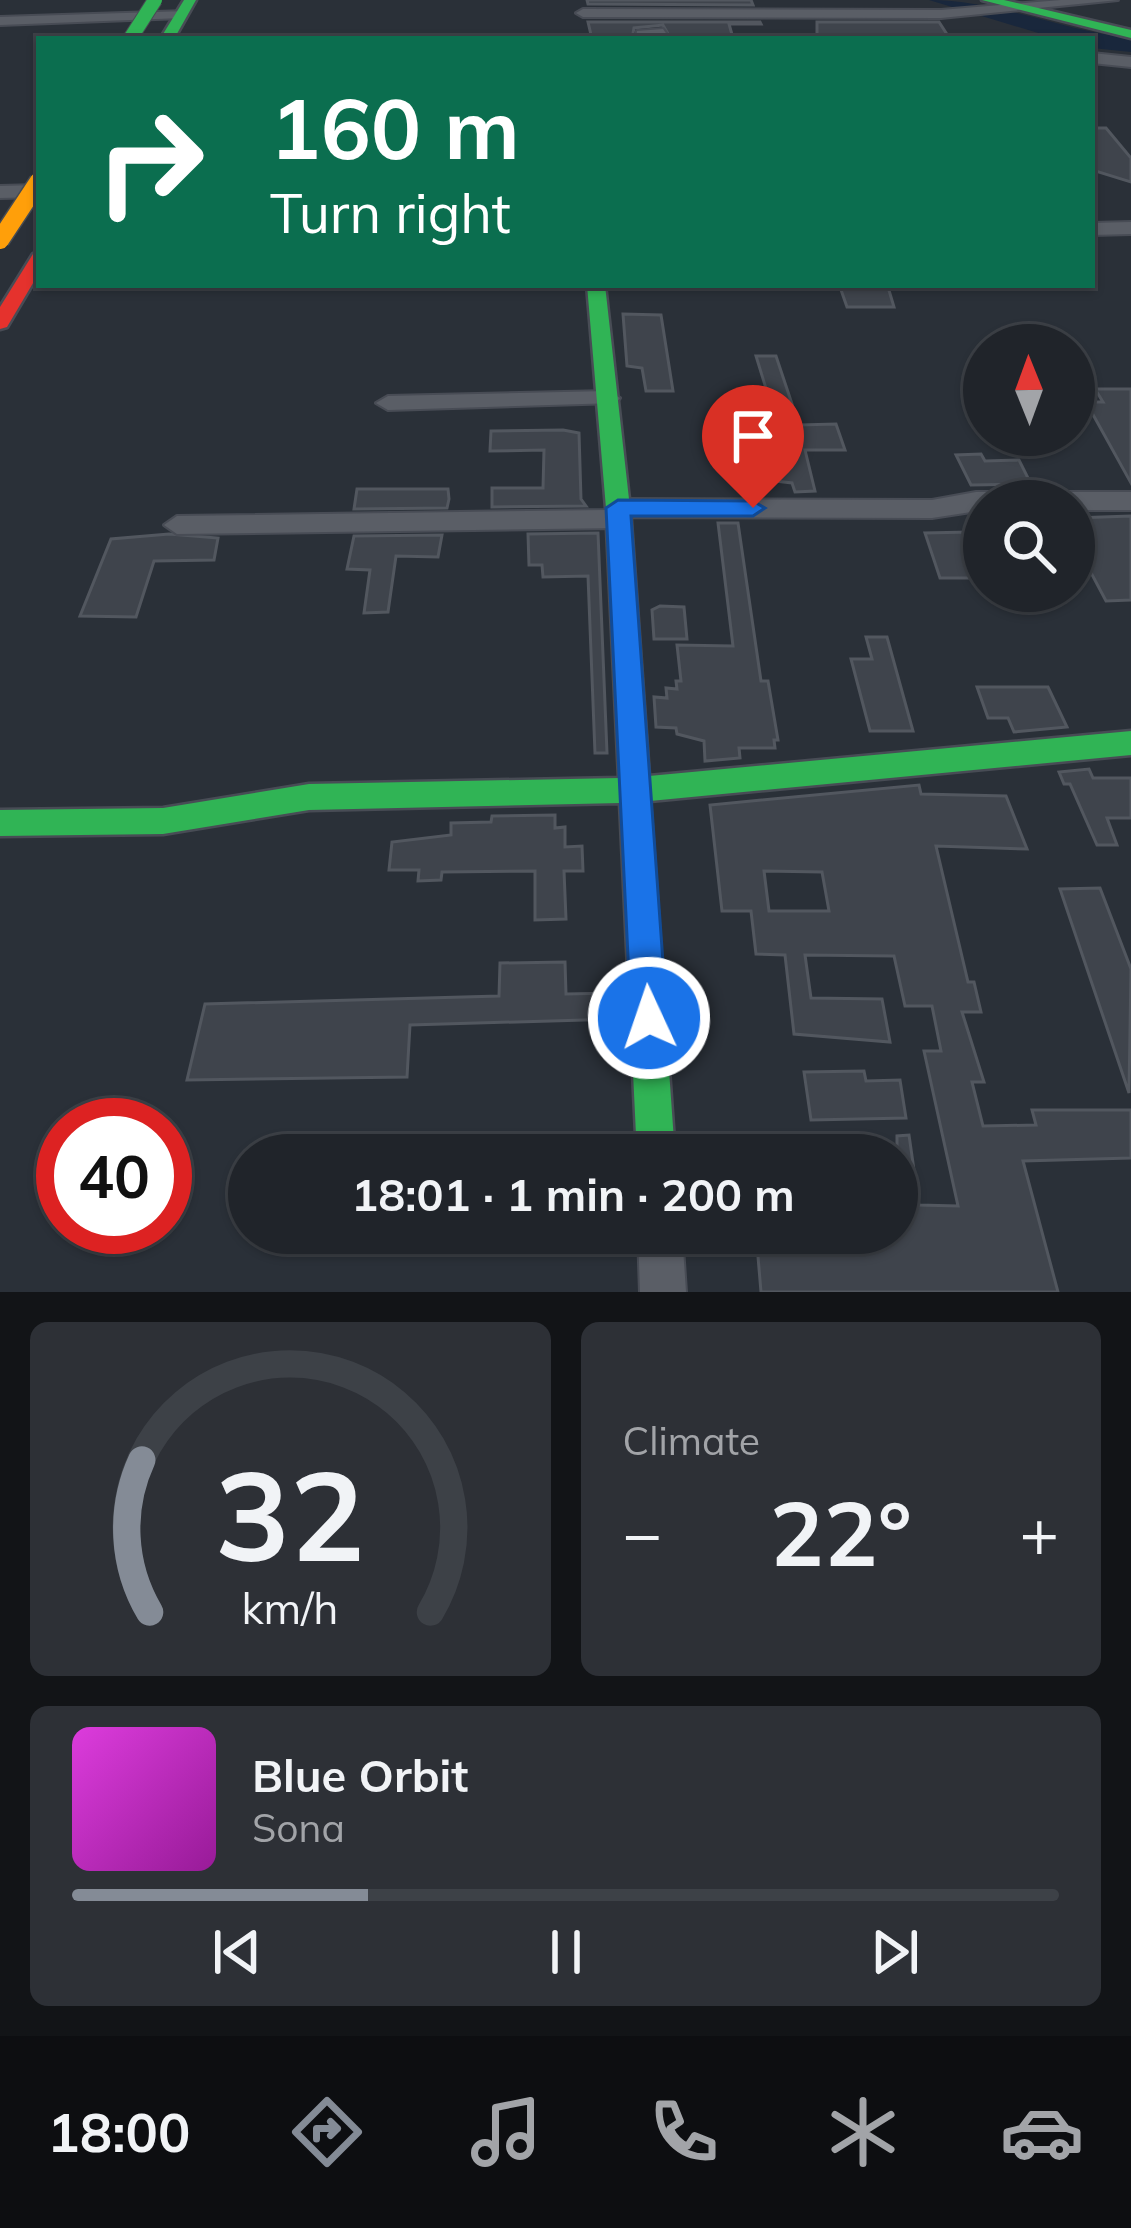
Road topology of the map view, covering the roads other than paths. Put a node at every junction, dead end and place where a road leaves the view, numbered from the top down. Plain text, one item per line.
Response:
1 (155, 0) edge
2 (1111, 0) edge
3 (685, 6) edge
4 (725, 6) edge
5 (846, 6) edge
6 (186, 7) edge
7 (1003, 7) edge
8 (582, 13) edge
9 (882, 13) junction
10 (916, 14) junction
11 (0, 22) edge
12 (664, 33) dead end
13 (1131, 34) edge
14 (132, 36) edge
15 (169, 36) edge
16 (642, 36) edge
17 (860, 36) edge
18 (895, 36) edge
19 (930, 36) dead end
20 (1095, 58) edge
21 (1131, 62) edge
22 (36, 186) edge
23 (36, 191) edge
24 (0, 192) edge
25 (1131, 228) edge
26 (1095, 229) edge
27 (0, 240) edge
28 (36, 263) edge
29 (596, 288) edge
30 (0, 323) edge
31 (608, 398) junction
32 (388, 403) dead end
33 (1131, 501) edge
34 (619, 514) junction
35 (177, 525) dead end
36 (1131, 743) edge
37 (637, 790) junction
38 (0, 823) edge
39 (655, 1134) edge
40 (661, 1254) edge
41 (663, 1292) edge

1 - 14 main road, bridge
2 - 7 street
3 - 4 street
3 - 8 street
4 - 5 street
5 - 9 street
5 - 17 street
6 - 11 street
6 - 15 main road
7 - 10 street
7 - 13 main road
9 - 10 street
9 - 18 street
10 - 19 street
12 - 16 street
20 - 21 street
22 - 27 main road, bridge
23 - 24 street
25 - 26 street
28 - 30 main road
29 - 31 main road
31 - 32 street
31 - 34 main road
33 - 34 street
34 - 35 street
34 - 37 main road
36 - 37 main road
37 - 38 main road
37 - 39 main road
40 - 41 street

